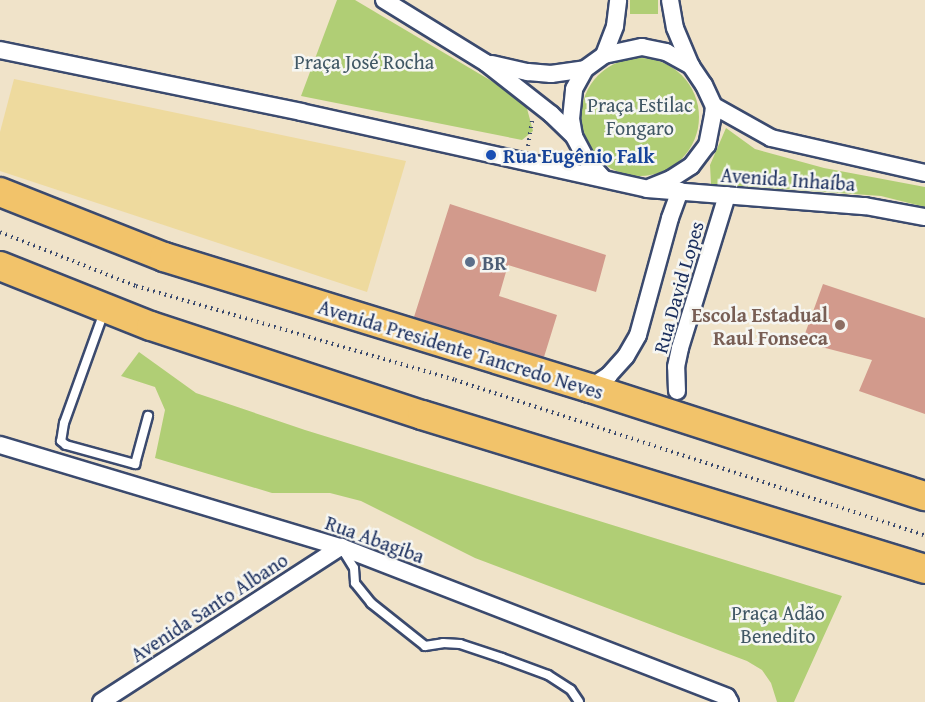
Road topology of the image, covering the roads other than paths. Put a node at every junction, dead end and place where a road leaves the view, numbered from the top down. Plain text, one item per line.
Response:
1 (384, 0) edge
2 (618, 0) edge
3 (670, 0) edge
4 (0, 50) edge
5 (604, 55) junction
6 (486, 63) junction
7 (691, 66) junction
8 (585, 69) junction
9 (714, 106) junction
10 (574, 136) junction
11 (925, 173) edge
12 (603, 178) junction
13 (647, 189) junction
14 (680, 191) junction
15 (0, 192) edge
16 (727, 195) junction
17 (925, 217) edge
18 (0, 266) edge
19 (105, 309) junction
20 (590, 388) junction
21 (677, 392) dead end
22 (148, 416) dead end
23 (0, 445) edge
24 (925, 496) edge
25 (340, 547) junction
26 (925, 569) edge
27 (729, 700) edge
28 (101, 702) edge
29 (579, 702) edge

1 - 6 street
2 - 5 street
3 - 7 street
4 - 12 street
5 - 7 street
5 - 8 street
6 - 8 street
6 - 10 street
7 - 9 street
8 - 10 street
9 - 11 street, Avenida Inhaíba
9 - 13 street
10 - 12 street
12 - 13 street
13 - 14 street, Avenida Inhaíba
14 - 16 street, Avenida Inhaíba
14 - 20 street, Rua David Lopes
15 - 20 highway, Avenida Presidente Tancredo Neves
16 - 17 street, Avenida Inhaíba
16 - 21 street, Rua David Lopes
18 - 19 highway
19 - 22 lane
19 - 26 highway
20 - 24 highway, Avenida Presidente Tancredo Neves
23 - 25 street, Rua Abagiba
25 - 27 street, Rua Abagiba
25 - 28 street, Avenida Santo Albano
25 - 29 lane

